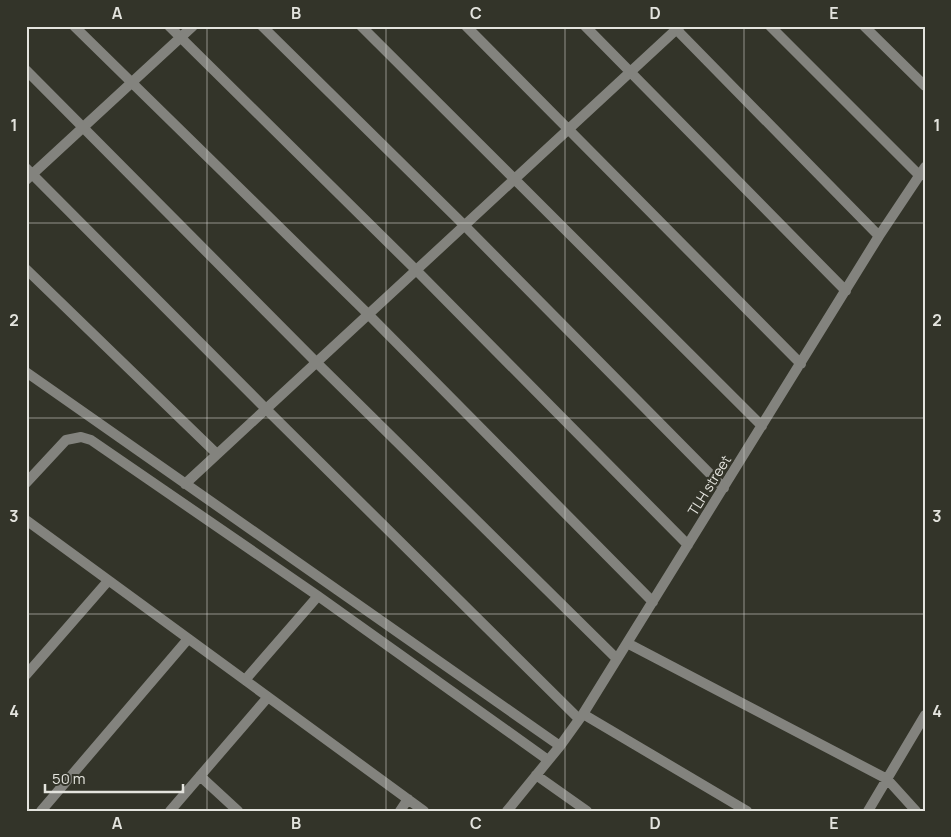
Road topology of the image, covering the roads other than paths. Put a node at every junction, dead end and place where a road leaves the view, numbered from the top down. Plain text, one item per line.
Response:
1 (74, 26) edge
2 (169, 26) edge
3 (193, 26) edge
4 (262, 26) edge
5 (362, 26) edge
6 (466, 26) edge
7 (585, 26) edge
8 (770, 26) edge
9 (864, 26) edge
10 (677, 27) edge
11 (181, 38) junction
12 (26, 70) edge
13 (630, 71) junction
14 (132, 83) junction
15 (925, 86) edge
16 (84, 127) junction
17 (568, 129) junction
18 (922, 172) edge
19 (28, 174) edge
20 (514, 178) junction
21 (464, 225) junction
22 (879, 236) junction
23 (26, 269) edge
24 (416, 270) junction
25 (846, 291) junction
26 (368, 314) junction
27 (316, 362) junction
28 (800, 364) junction
29 (26, 372) edge
30 (266, 409) junction
31 (762, 426) junction
32 (217, 454) junction
33 (26, 483) edge
34 (185, 484) junction
35 (724, 488) junction
36 (26, 520) edge
37 (688, 545) junction
38 (108, 581) junction
39 (318, 596) junction
40 (653, 602) junction
41 (188, 639) junction
42 (627, 643) junction
43 (617, 659) junction
44 (26, 675) edge
45 (245, 680) junction
46 (268, 697) junction
47 (925, 714) edge
48 (581, 717) junction
49 (560, 746) junction
50 (548, 760) junction
51 (536, 774) junction
52 (200, 776) junction
53 (887, 779) junction
54 (408, 799) junction
55 (41, 811) edge
56 (170, 811) edge
57 (238, 811) edge
58 (400, 811) edge
59 (424, 811) edge
60 (507, 811) edge
61 (587, 811) edge
62 (747, 811) edge
63 (868, 811) edge
64 (916, 811) edge

1 - 14 street
2 - 11 street
3 - 11 street
4 - 21 street
5 - 20 street
6 - 17 street
7 - 13 street
8 - 18 street
9 - 15 street
10 - 13 street
10 - 22 street
11 - 14 street
11 - 24 street
12 - 16 street
13 - 17 street
13 - 25 street
14 - 16 street
14 - 26 street
16 - 19 street
16 - 27 street
17 - 20 street
17 - 28 street
18 - 22 street, TLH street
19 - 30 street
20 - 21 street
20 - 31 street
21 - 24 street
21 - 35 street
22 - 25 street, TLH street
23 - 32 street
24 - 26 street
24 - 37 street
25 - 28 street, TLH street
26 - 27 street
26 - 40 street
27 - 30 street
27 - 43 street
28 - 31 street, TLH street
29 - 34 street
30 - 32 street
30 - 48 street
31 - 35 street, TLH street
32 - 34 street
33 - 39 street
34 - 49 street
35 - 37 street, TLH street
36 - 38 street
37 - 40 street, TLH street
38 - 41 street
38 - 44 street
39 - 45 street
39 - 50 street
40 - 42 street, TLH street
41 - 45 street
41 - 55 street
42 - 43 street, TLH street
42 - 53 street
43 - 48 street, TLH street
45 - 46 street
46 - 52 street
46 - 54 street
47 - 53 street
48 - 49 street, TLH street
48 - 62 street
49 - 50 street, TLH street
50 - 51 street, TLH street
51 - 60 street, TLH street
51 - 61 street
52 - 56 street
52 - 57 street
53 - 63 street
53 - 64 street
54 - 58 street
54 - 59 street

